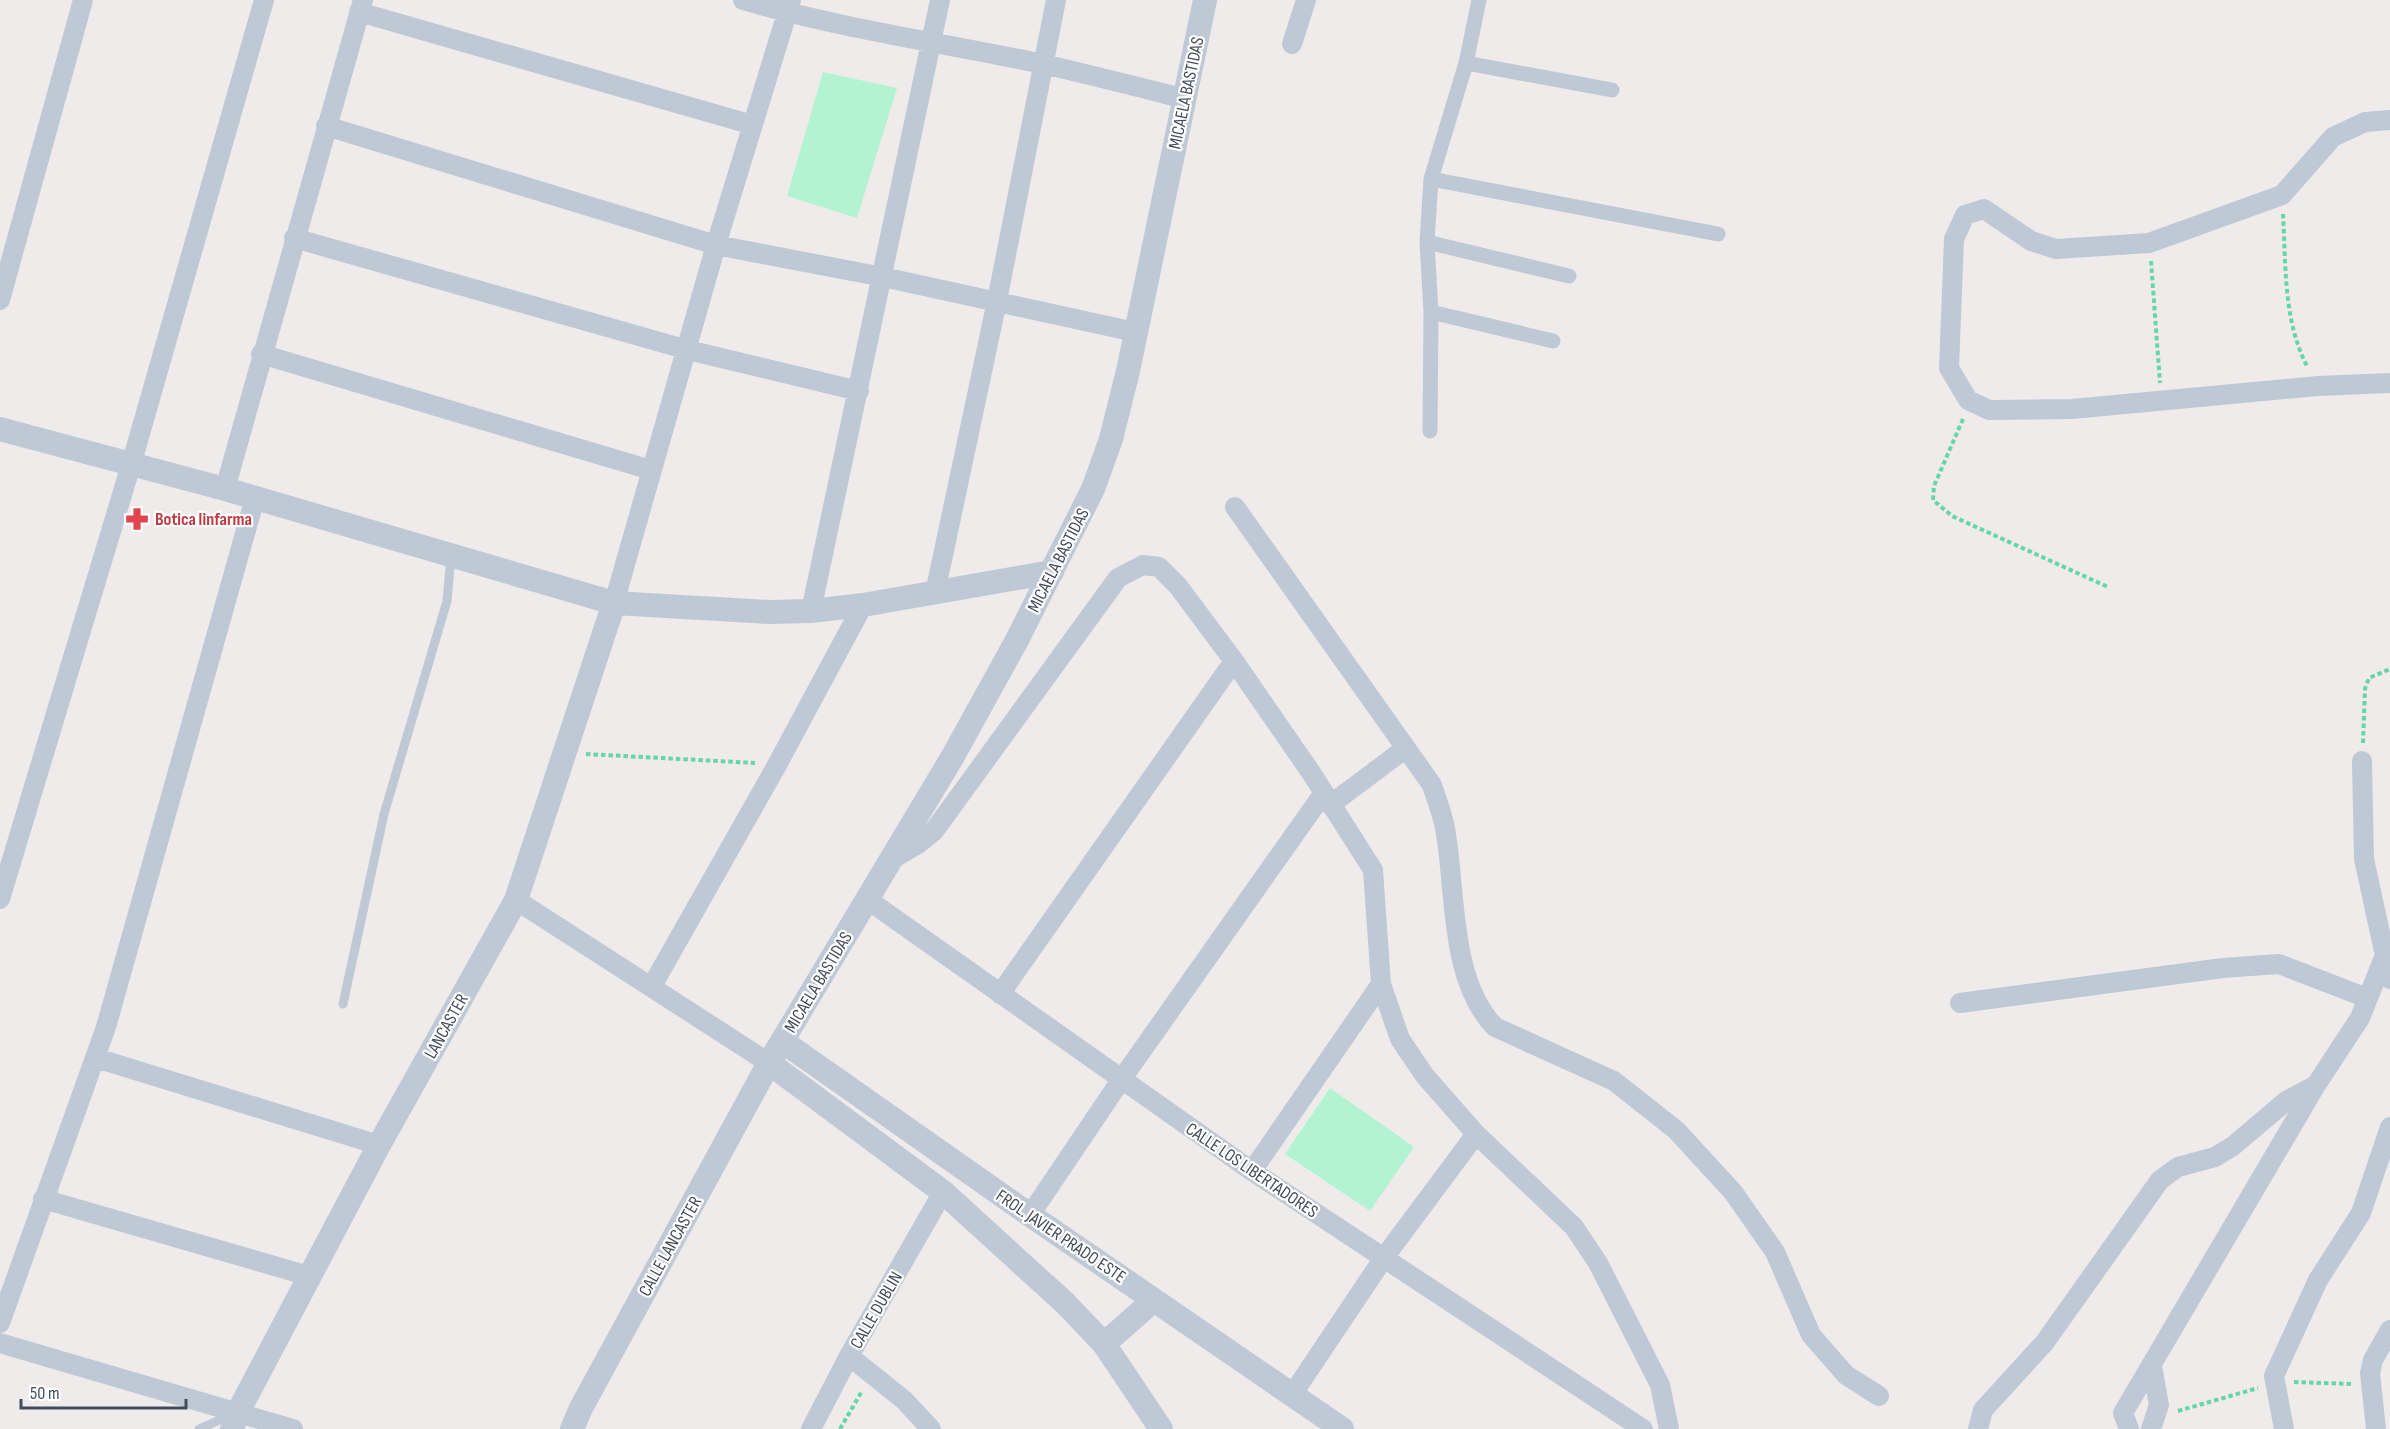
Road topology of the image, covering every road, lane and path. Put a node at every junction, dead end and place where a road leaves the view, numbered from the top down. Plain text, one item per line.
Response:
1 (83, 0) edge
2 (264, 0) edge
3 (743, 0) edge
4 (940, 0) edge
5 (1056, 0) edge
6 (1205, 0) edge
7 (1306, 0) edge
8 (1479, 0) edge
9 (361, 6) edge
10 (789, 6) edge
11 (931, 44) junction
12 (1292, 44) dead end
13 (1466, 63) junction
14 (1042, 64) junction
15 (1612, 90) dead end
16 (1186, 99) junction
17 (2390, 120) edge
18 (753, 125) junction
19 (326, 126) junction
20 (1431, 179) junction
21 (2282, 195) junction
22 (1718, 234) dead end
23 (294, 238) junction
24 (1427, 242) junction
25 (2149, 243) junction
26 (716, 245) junction
27 (1569, 276) dead end
28 (883, 277) junction
29 (0, 300) edge
30 (997, 301) junction
31 (1431, 312) junction
32 (1135, 332) junction
33 (1552, 341) dead end
34 (688, 350) junction
35 (261, 354) junction
36 (2390, 382) edge
37 (2318, 386) junction
38 (859, 391) junction
39 (1968, 400) junction
40 (2161, 403) junction
41 (0, 429) edge
42 (1430, 431) dead end
43 (131, 465) junction
44 (651, 470) junction
45 (225, 489) junction
46 (255, 498) junction
47 (1235, 507) dead end
48 (451, 553) junction
49 (1052, 572) junction
50 (2108, 587) dead end
51 (935, 593) junction
52 (614, 603) junction
53 (863, 605) junction
54 (812, 611) junction
55 (1234, 661) junction
56 (2390, 669) edge
57 (1406, 747) junction
58 (564, 753) junction
59 (2362, 761) joint
60 (777, 765) junction
61 (1326, 799) junction
62 (891, 860) junction
63 (0, 899) edge
64 (516, 900) junction
65 (868, 900) junction
66 (2385, 955) junction
67 (2390, 979) edge
68 (1382, 984) junction
69 (652, 986) junction
70 (1000, 994) junction
71 (2367, 998) junction
72 (1960, 1003) dead end
73 (343, 1004) dead end
74 (782, 1041) junction
75 (96, 1058) junction
76 (769, 1063) junction
77 (1121, 1080) junction
78 (2316, 1084) junction
79 (2390, 1126) edge
80 (1476, 1134) junction
81 (379, 1145) junction
82 (2383, 1168) edge
83 (1252, 1171) junction
84 (943, 1192) junction
85 (43, 1199) junction
86 (1030, 1215) junction
87 (1383, 1259) junction
88 (309, 1276) junction
89 (1154, 1300) junction
90 (0, 1323) edge
91 (2390, 1330) edge
92 (0, 1343) edge
93 (1104, 1344) junction
94 (849, 1356) junction
95 (2152, 1366) junction
96 (871, 1374) junction
97 (1292, 1395) junction
98 (1879, 1396) dead end
99 (235, 1420) edge
100 (199, 1429) edge
101 (293, 1429) edge
102 (573, 1429) edge
103 (811, 1429) edge
104 (840, 1429) edge
105 (931, 1429) edge
106 (1161, 1429) edge
107 (1342, 1429) edge
108 (1643, 1429) edge
109 (1669, 1429) edge
110 (1978, 1429) edge
111 (2129, 1429) edge
112 (2151, 1429) edge
113 (2284, 1429) edge
114 (2376, 1429) edge

1 - 29 street
2 - 43 street
3 - 10 street
4 - 11 street
5 - 14 street
6 - 16 street, MICAELA BASTIDAS
7 - 12 street
8 - 13 street
9 - 18 street
9 - 19 street
10 - 11 street
10 - 18 street
11 - 14 street
11 - 28 street
13 - 15 street
13 - 20 street
14 - 16 street
14 - 30 street
16 - 32 street, MICAELA BASTIDAS
17 - 21 street
18 - 26 street
19 - 23 street
19 - 26 street
20 - 22 street
20 - 24 street
21 - 25 street
21 - 37 path
23 - 34 street
23 - 35 street
24 - 27 street
24 - 31 street
25 - 39 street
25 - 40 path
26 - 28 street
26 - 34 street
28 - 30 street
28 - 38 street
30 - 32 street
30 - 51 street
31 - 33 street
31 - 42 street
32 - 49 street, MICAELA BASTIDAS
34 - 38 street
34 - 44 street
35 - 44 street
35 - 45 street
36 - 37 street
37 - 40 street
38 - 54 street
39 - 40 street
39 - 50 path
41 - 43 street
43 - 45 street
43 - 63 street
44 - 52 street
45 - 46 street
46 - 48 street
46 - 75 street
47 - 57 street
48 - 52 street
48 - 73 lane
49 - 51 street
49 - 62 street, MICAELA BASTIDAS
51 - 53 street
52 - 54 street
52 - 58 street, LANCASTER
53 - 54 street
53 - 60 street
55 - 61 street
55 - 62 street
55 - 70 street
56 - 59 path
57 - 61 street
57 - 98 street
58 - 60 path
58 - 64 street, LANCASTER
59 - 66 street
60 - 69 street
61 - 68 street
61 - 77 street
62 - 65 street, MICAELA BASTIDAS
64 - 69 street
64 - 81 street, LANCASTER
65 - 70 street, CALLE LOS LIBERTADORES
65 - 74 street, MICAELA BASTIDAS
66 - 67 street
66 - 71 street
68 - 80 street
68 - 83 street
69 - 76 street
70 - 77 street, CALLE LOS LIBERTADORES
71 - 72 street
71 - 78 street
74 - 76 street, MICAELA BASTIDAS
74 - 86 street, FROL. JAVIER PRADO ESTE
75 - 81 street
75 - 85 street
76 - 84 street
76 - 102 street, CALLE LANCASTER
77 - 83 street, CALLE LOS LIBERTADORES
77 - 86 street
78 - 95 street
78 - 110 street
79 - 82 street
80 - 87 street
80 - 109 street
81 - 88 street, LANCASTER
82 - 113 street
83 - 87 street, CALLE LOS LIBERTADORES
84 - 93 street
84 - 94 street, CALLE DUBLIN
85 - 88 street
85 - 90 street
86 - 89 street, FROL. JAVIER PRADO ESTE
87 - 97 street
87 - 108 street, CALLE LOS LIBERTADORES
88 - 99 street, LANCASTER
89 - 93 street
89 - 97 street, FROL. JAVIER PRADO ESTE
91 - 114 street
92 - 99 street
93 - 106 street
94 - 96 street
94 - 103 street, CALLE DUBLIN
95 - 111 street
95 - 112 street
96 - 104 path
96 - 105 street
97 - 107 street, FROL. JAVIER PRADO ESTE
99 - 100 lane
99 - 101 street

